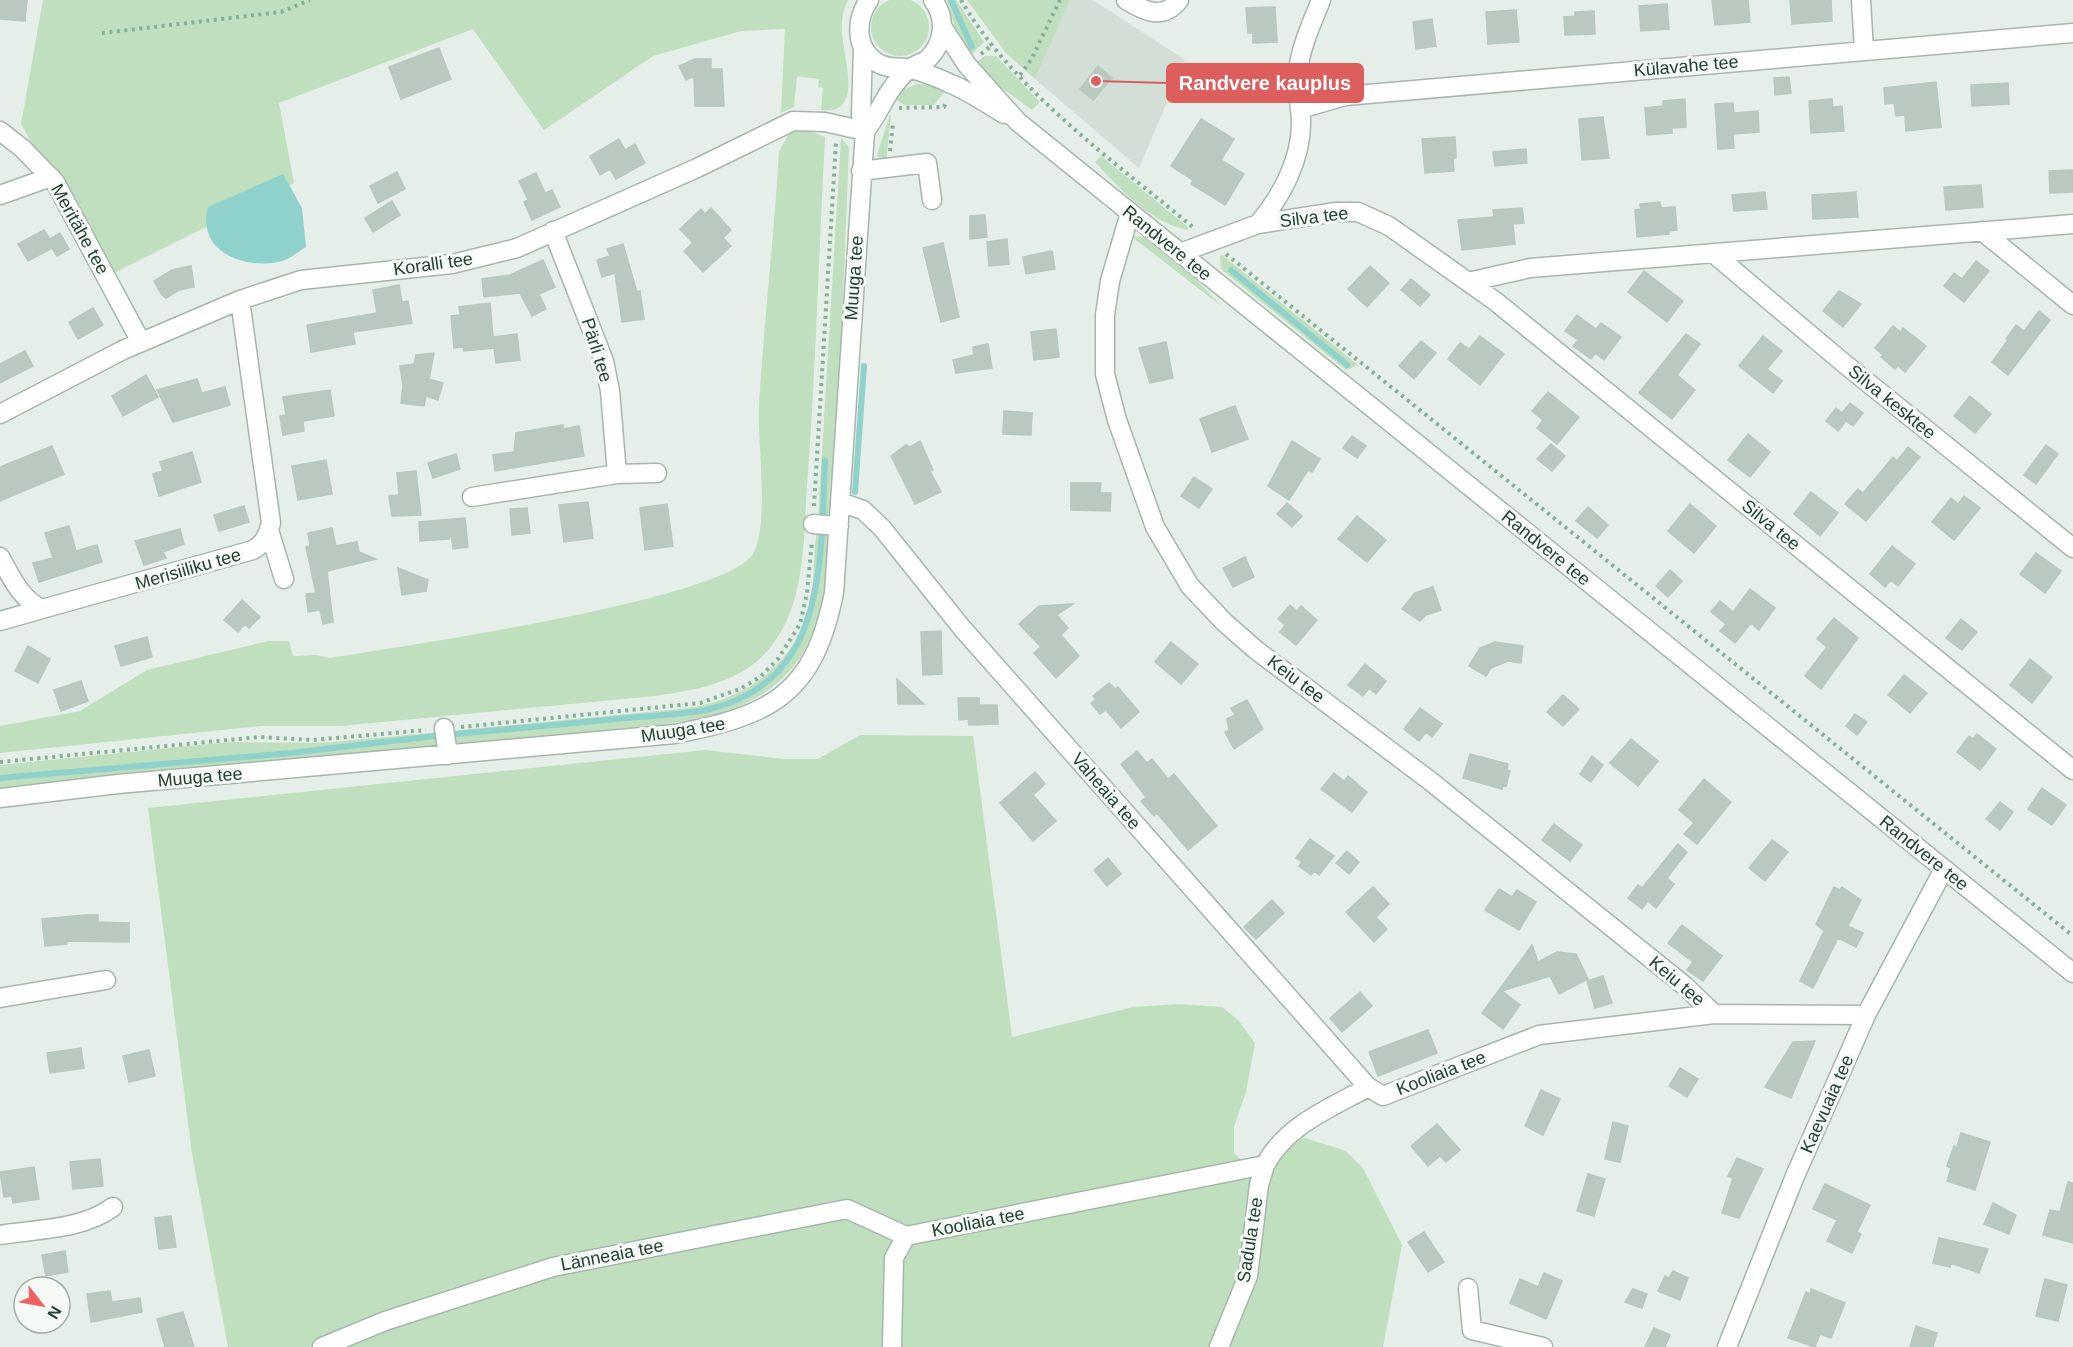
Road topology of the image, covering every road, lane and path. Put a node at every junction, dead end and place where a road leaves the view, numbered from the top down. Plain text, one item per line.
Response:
1 (310, 0) edge
2 (869, 0) edge
3 (933, 0) edge
4 (961, 0) edge
5 (1060, 0) edge
6 (1126, 0) edge
7 (1179, 0) edge
8 (1321, 0) edge
9 (1861, 0) edge
10 (943, 28) junction
11 (102, 33) dead end
12 (2073, 33) edge
13 (863, 48) junction
14 (1864, 50) junction
15 (909, 68) junction
16 (1020, 75) junction
17 (944, 107) dead end
18 (1300, 109) junction
19 (1018, 122) junction
20 (837, 125) junction
21 (0, 131) edge
22 (865, 132) junction
23 (888, 170) junction
24 (861, 171) junction
25 (51, 177) junction
26 (0, 195) edge
27 (932, 200) dead end
28 (1130, 213) junction
29 (1258, 224) junction
30 (2073, 225) edge
31 (553, 231) junction
32 (1982, 231) junction
33 (1210, 242) junction
34 (1180, 253) junction
35 (1713, 253) junction
36 (1468, 282) junction
37 (240, 300) junction
38 (2073, 305) edge
39 (141, 342) junction
40 (0, 414) edge
41 (657, 473) dead end
42 (617, 474) junction
43 (472, 497) dead end
44 (840, 502) junction
45 (813, 524) junction
46 (838, 526) junction
47 (269, 530) junction
48 (2073, 548) edge
49 (0, 557) edge
50 (284, 579) dead end
51 (42, 609) junction
52 (0, 621) edge
53 (444, 728) junction
54 (448, 755) junction
55 (0, 762) edge
56 (2073, 770) edge
57 (0, 798) edge
58 (1944, 869) junction
59 (2073, 936) edge
60 (2073, 973) edge
61 (105, 980) dead end
62 (0, 998) edge
63 (1714, 1014) junction
64 (1866, 1015) junction
65 (1368, 1088) junction
66 (1265, 1165) junction
67 (113, 1207) dead end
68 (0, 1235) edge
69 (906, 1236) junction
70 (1468, 1288) dead end
71 (322, 1347) edge
72 (892, 1347) edge
73 (1219, 1347) edge
74 (1543, 1347) edge
75 (1727, 1347) edge

1 - 11 path
2 - 13 street
3 - 10 street, Randvere tee
4 - 16 path
5 - 16 path
6 - 7 street
8 - 18 street
9 - 14 street
10 - 15 street
10 - 19 street, Randvere tee
12 - 14 street, Külavahe tee
13 - 15 street, Randvere tee
13 - 22 street, Muuga tee
14 - 18 street, Külavahe tee
15 - 19 street, Randvere tee
15 - 22 street, Muuga tee
16 - 33 path
17 - 23 path
18 - 29 street
19 - 28 street, Randvere tee
20 - 22 street, Koralli tee
20 - 31 street, Koralli tee
20 - 45 path
21 - 25 street, Meritähe tee
22 - 24 street, Muuga tee
23 - 24 street
23 - 27 street
24 - 44 street, Muuga tee
25 - 26 street
25 - 39 street, Meritähe tee
28 - 34 street, Randvere tee
28 - 63 street, Keiu tee
29 - 33 street, Silva tee
29 - 36 street, Silva tee
30 - 32 street
31 - 37 street, Koralli tee
31 - 42 street, Pärli tee
32 - 35 street
32 - 38 street
33 - 34 street, Silva tee
33 - 59 path
34 - 58 street, Randvere tee
35 - 36 street
35 - 48 street, Silva kesktee
36 - 56 street, Silva tee
37 - 39 street, Koralli tee
37 - 47 street
39 - 40 street, Koralli tee
41 - 42 street
42 - 43 street
44 - 46 street, Muuga tee
44 - 65 street, Vaheaia tee
45 - 46 street
45 - 53 path
46 - 54 street, Muuga tee
47 - 50 street
47 - 51 street, Merisiiliku tee
49 - 51 street
51 - 52 street, Merisiiliku tee
53 - 54 street
53 - 55 path
54 - 57 street, Muuga tee
58 - 60 street, Randvere tee
58 - 64 street, Kaevuaia tee
61 - 62 street
63 - 64 street, Kooliaia tee
63 - 65 street, Kooliaia tee
64 - 75 street, Kaevuaia tee
65 - 66 street, Kooliaia tee
66 - 69 street, Kooliaia tee
66 - 73 street, Sadula tee
67 - 68 street
69 - 71 street, Länneaia tee
69 - 72 street
70 - 74 street

